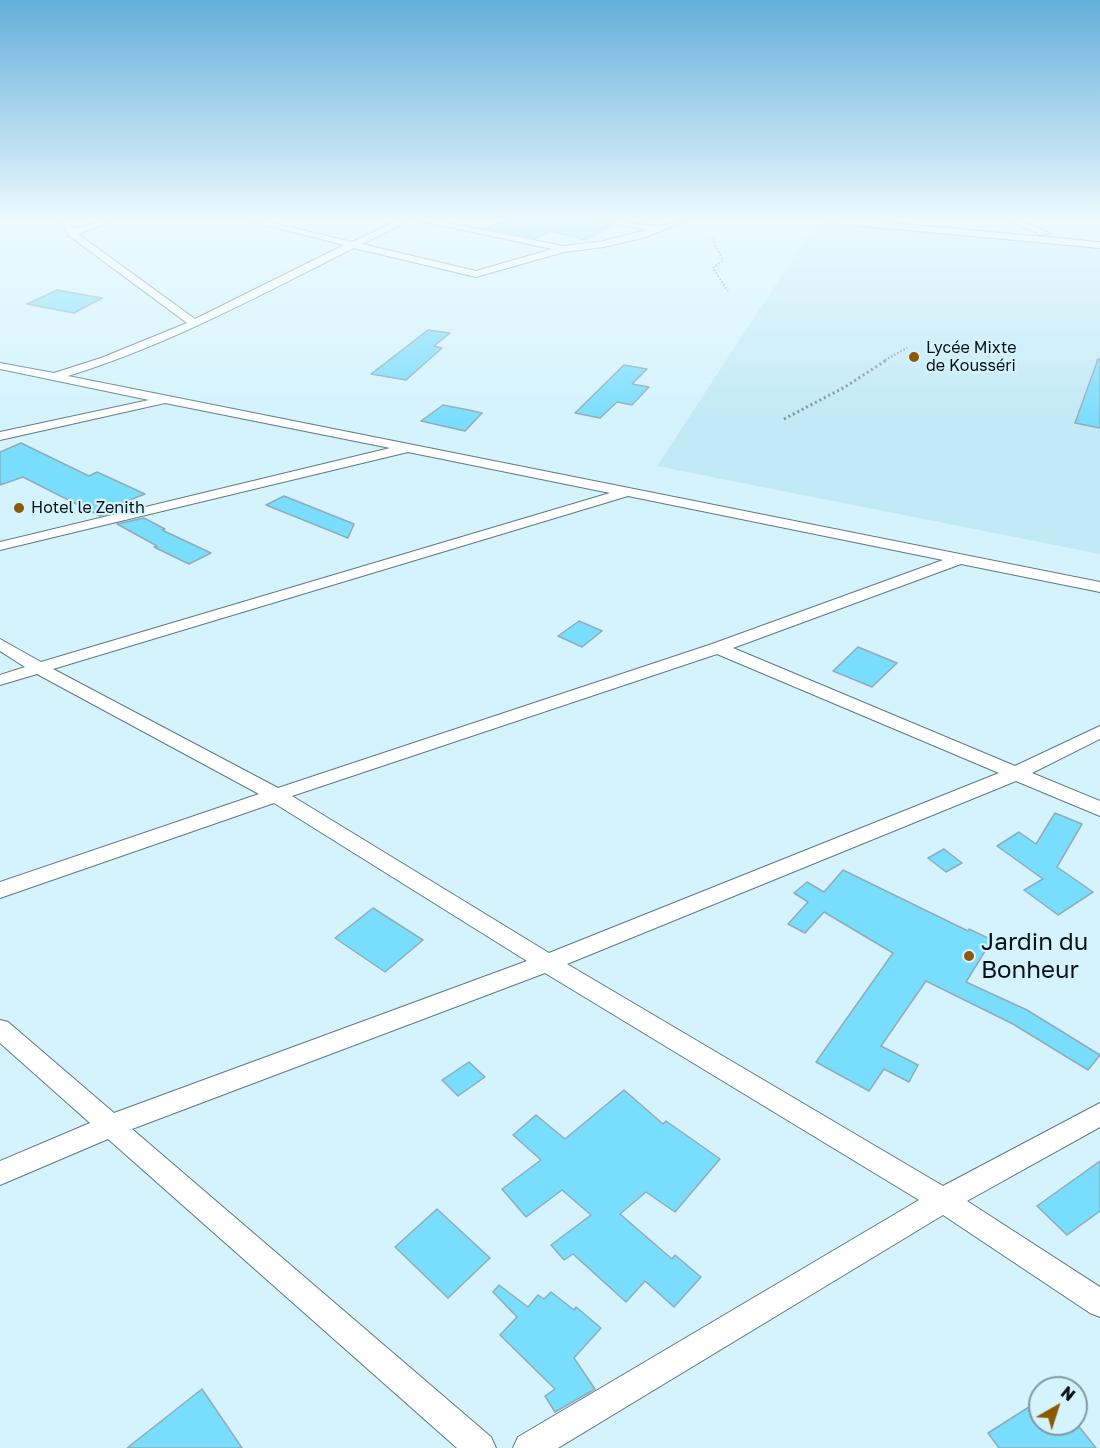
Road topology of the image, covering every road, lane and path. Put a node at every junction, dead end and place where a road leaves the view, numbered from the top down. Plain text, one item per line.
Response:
1 (145, 288) edge
2 (266, 288) edge
3 (726, 288) edge
4 (728, 291) dead end
5 (195, 324) junction
6 (907, 348) dead end
7 (0, 366) edge
8 (52, 377) junction
9 (168, 400) junction
10 (784, 419) dead end
11 (0, 436) edge
12 (409, 448) junction
13 (628, 492) junction
14 (0, 546) edge
15 (962, 559) junction
16 (1100, 587) edge
17 (0, 644) edge
18 (718, 648) junction
19 (40, 669) junction
20 (0, 680) edge
21 (1100, 732) edge
22 (1017, 773) junction
23 (276, 795) junction
24 (1100, 809) edge
25 (0, 890) edge
26 (547, 963) junction
27 (0, 1029) edge
28 (1100, 1114) edge
29 (112, 1125) junction
30 (0, 1173) edge
31 (943, 1200) junction
32 (1100, 1303) edge
33 (480, 1448) edge
34 (529, 1448) edge

1 - 5 street
2 - 5 street
3 - 4 path
5 - 8 street
6 - 10 path
7 - 8 street
8 - 9 street
9 - 11 street
9 - 12 street
12 - 13 street
12 - 14 street
13 - 15 street
13 - 19 street
15 - 16 street
15 - 18 street
17 - 19 street
18 - 22 street
18 - 23 street
19 - 20 street
19 - 23 street
21 - 22 street
22 - 24 street
22 - 26 street
23 - 25 street
23 - 26 street
26 - 29 street
26 - 31 street
27 - 29 street
28 - 31 street
29 - 30 street
29 - 33 street
31 - 32 street
31 - 34 street

